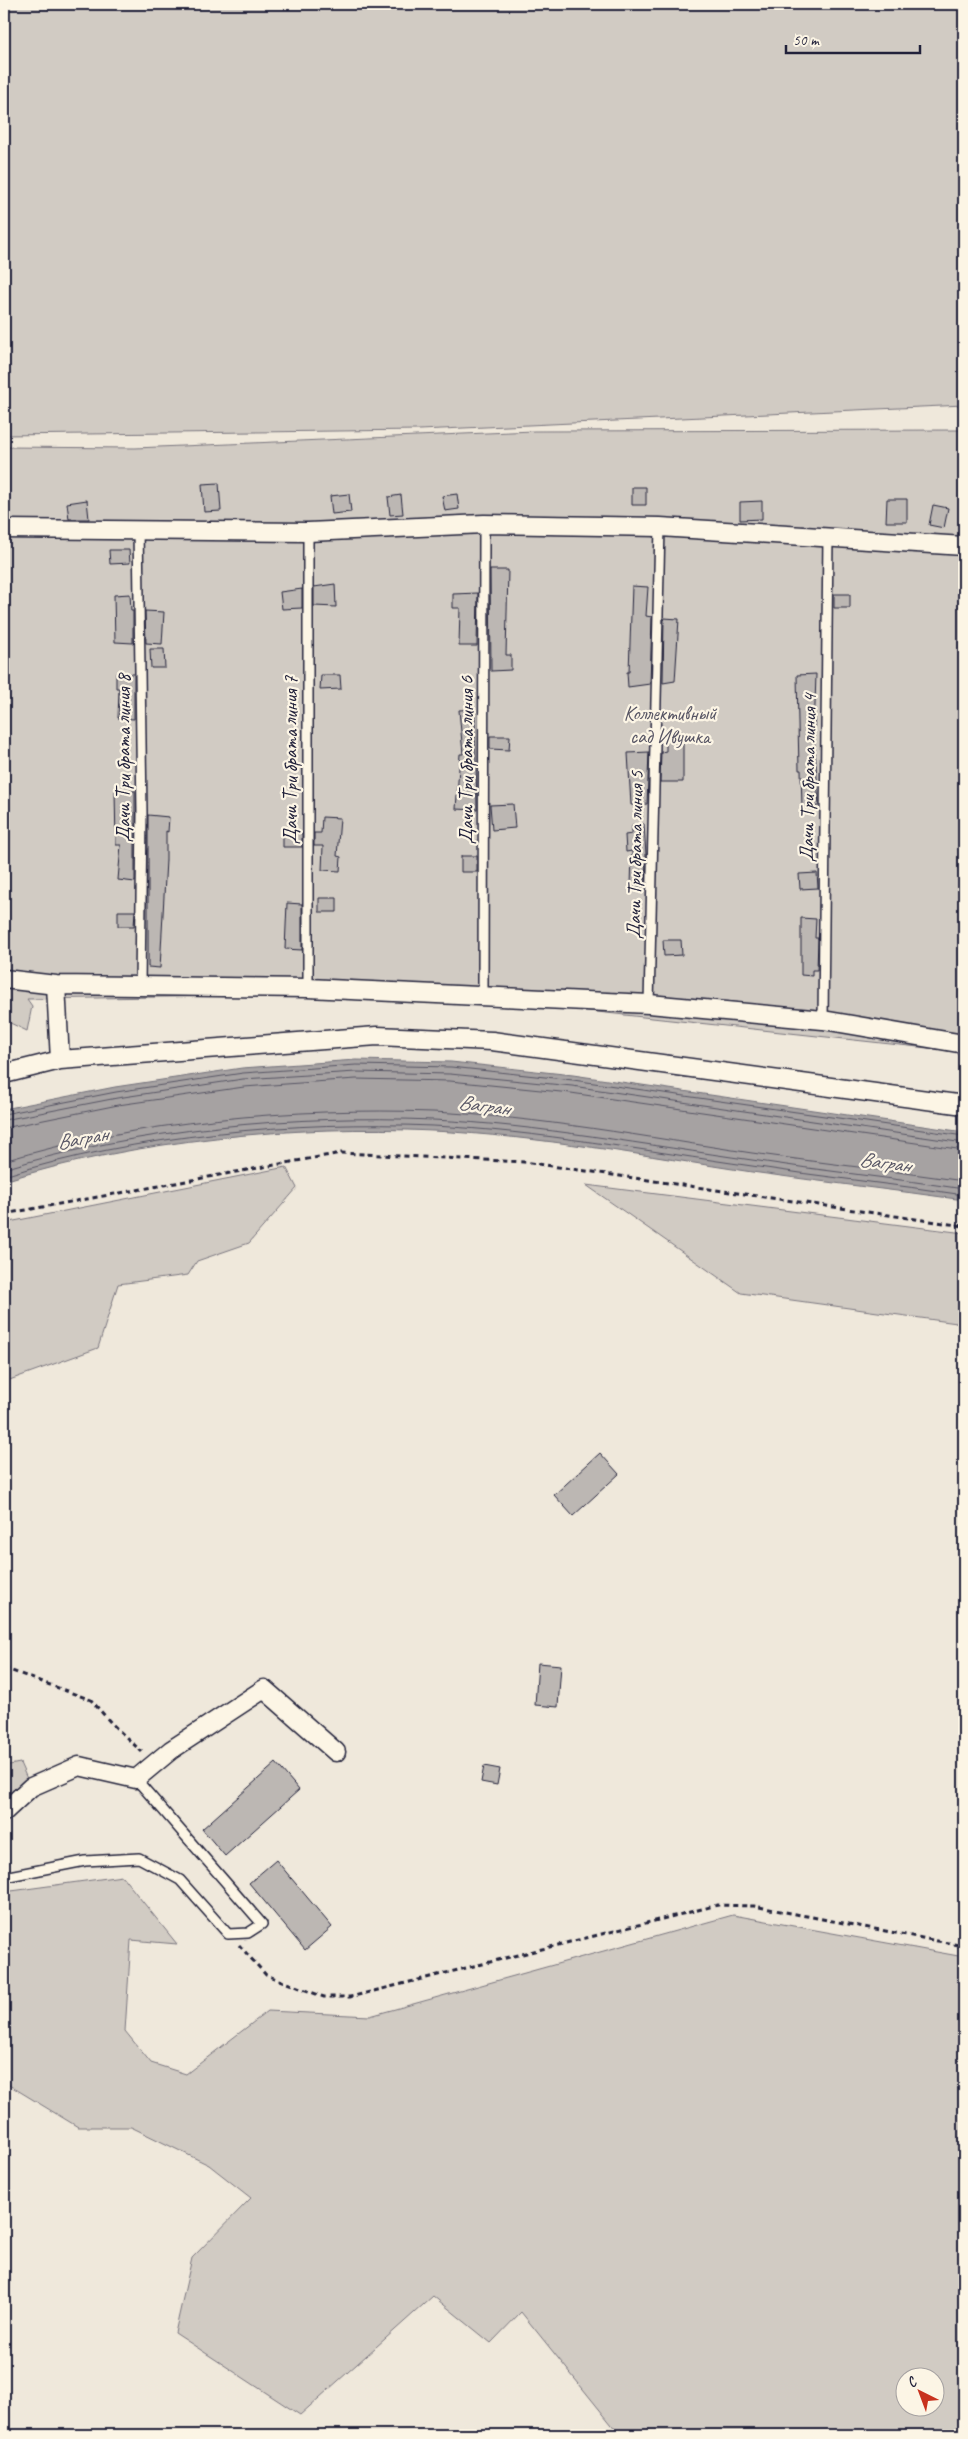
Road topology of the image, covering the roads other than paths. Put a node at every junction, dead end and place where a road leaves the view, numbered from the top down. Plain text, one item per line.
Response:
1 (484, 524) junction
2 (660, 527) junction
3 (4, 529) edge
4 (138, 529) junction
5 (308, 532) junction
6 (828, 536) junction
7 (964, 546) edge
8 (4, 979) edge
9 (56, 985) junction
10 (140, 986) junction
11 (308, 988) junction
12 (483, 996) junction
13 (649, 1004) junction
14 (823, 1020) junction
15 (964, 1044) edge
16 (60, 1060) junction
17 (4, 1074) edge
18 (964, 1105) edge
19 (336, 1752) dead end
20 (136, 1779) junction
21 (4, 1812) edge
22 (4, 1877) edge

1 - 2 street
1 - 5 street
1 - 12 lane, Дачи Три брата линия 6
2 - 6 street
2 - 13 lane, Дачи Три брата линия 5
3 - 4 street
4 - 5 street
4 - 10 lane, Дачи Три брата линия 8
5 - 11 lane, Дачи Три брата линия 7
6 - 7 street
6 - 14 lane, Дачи Три брата линия 4
8 - 9 street
9 - 10 street
9 - 16 street
10 - 11 street
11 - 12 street
12 - 13 street
13 - 14 street
14 - 15 street
16 - 17 street
16 - 18 street
19 - 20 street
20 - 21 street
20 - 22 lane

